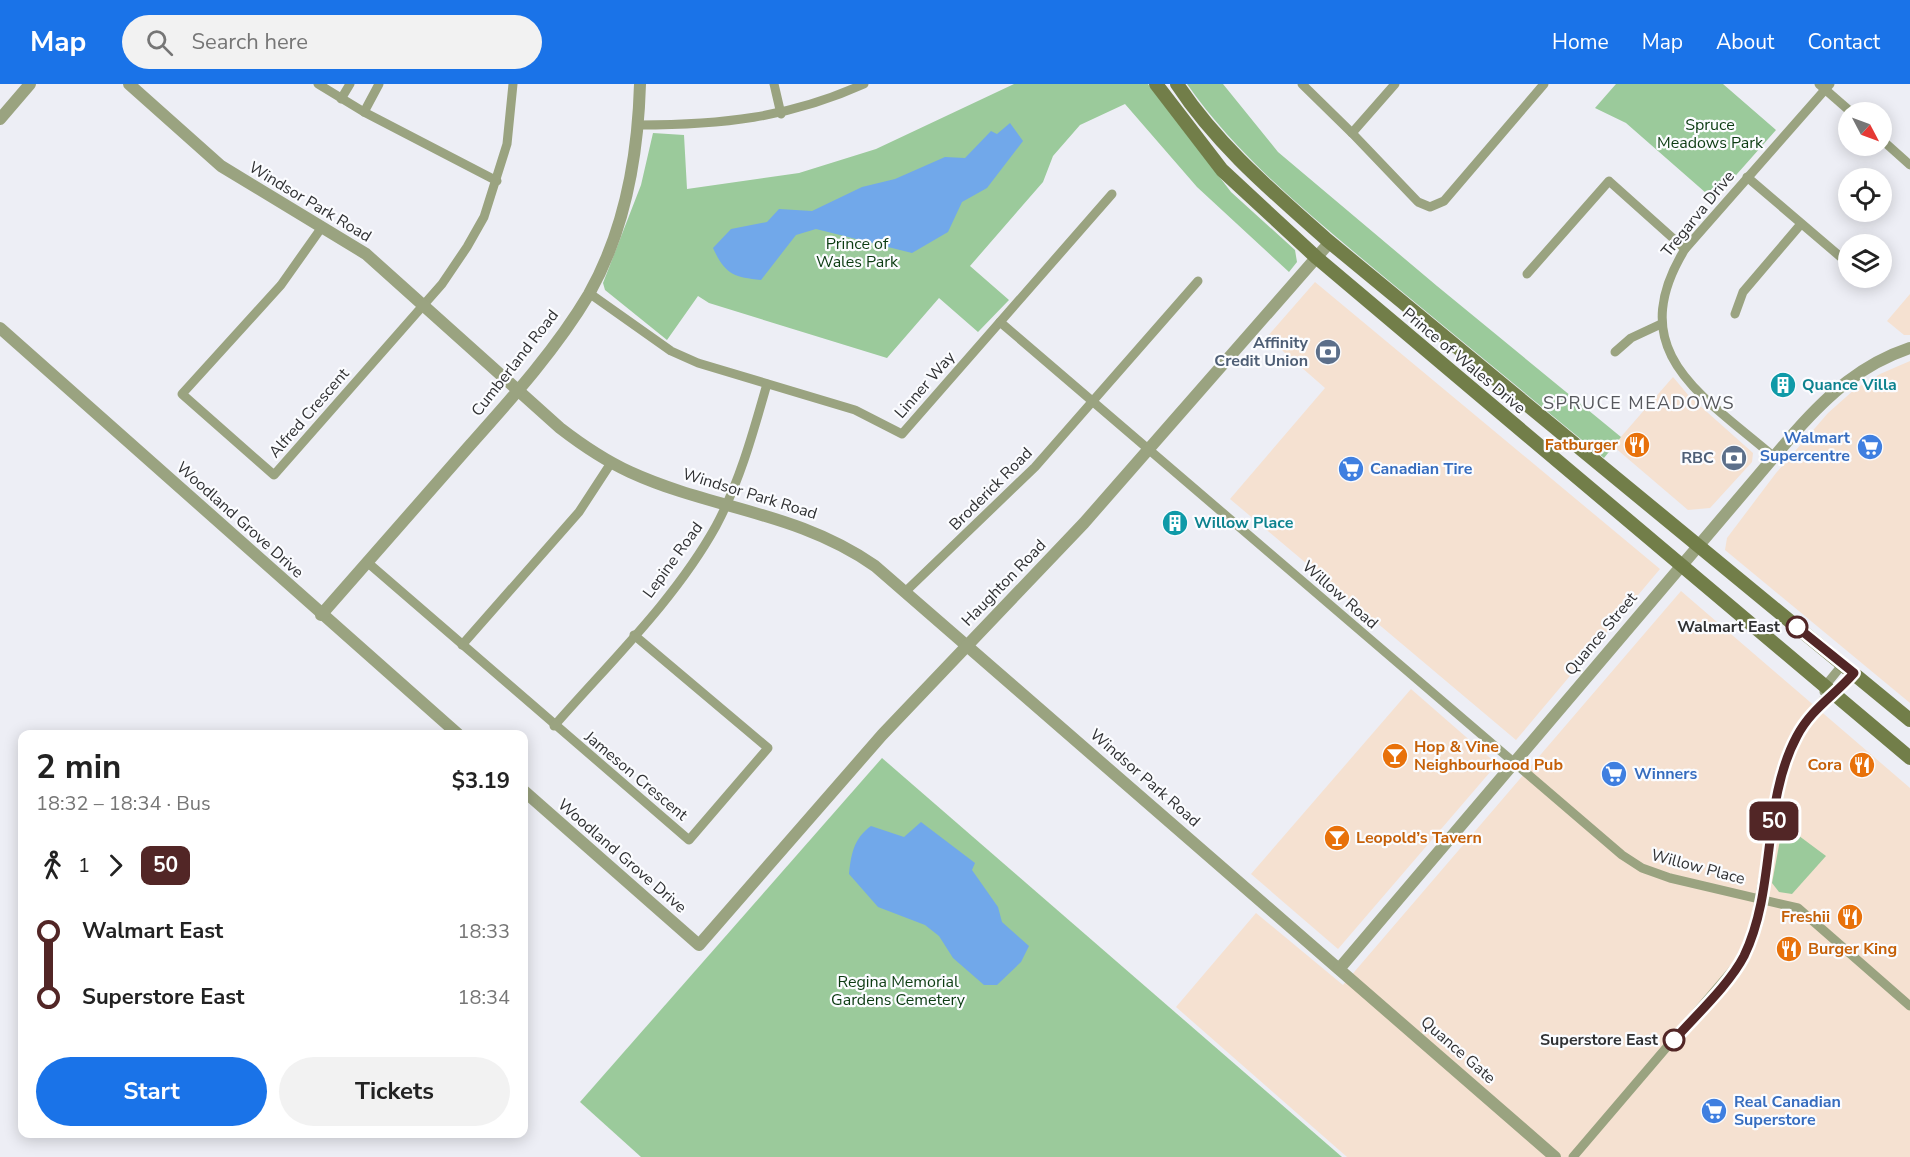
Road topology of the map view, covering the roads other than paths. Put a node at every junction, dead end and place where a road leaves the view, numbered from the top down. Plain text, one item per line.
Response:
1 (30, 84) edge
2 (130, 84) edge
3 (318, 84) edge
4 (350, 84) edge
5 (380, 84) edge
6 (513, 84) edge
7 (640, 84) edge
8 (774, 84) edge
9 (864, 84) edge
10 (1156, 84) edge
11 (1177, 84) edge
12 (1302, 84) edge
13 (1395, 84) edge
14 (1544, 84) edge
15 (1825, 86) edge
16 (341, 99) junction
17 (1841, 102) edge
18 (364, 112) junction
19 (781, 114) junction
20 (0, 118) edge
21 (639, 125) junction
22 (1352, 134) junction
23 (1892, 149) edge
24 (1910, 165) edge
25 (1747, 177) junction
26 (497, 181) junction
27 (1112, 194) dead end
28 (1801, 224) junction
29 (322, 227) junction
30 (1330, 242) junction
31 (1685, 249) junction
32 (1838, 255) edge
33 (1317, 258) junction
34 (1527, 274) dead end
35 (1198, 281) dead end
36 (589, 293) junction
37 (425, 304) junction
38 (1735, 314) dead end
39 (1000, 322) junction
40 (1661, 324) junction
41 (0, 328) edge
42 (1910, 348) edge
43 (1615, 352) dead end
44 (767, 384) junction
45 (518, 391) junction
46 (1092, 402) junction
47 (1147, 450) junction
48 (1773, 456) junction
49 (611, 463) junction
50 (727, 504) junction
51 (1698, 546) junction
52 (368, 562) junction
53 (1682, 564) junction
54 (905, 592) junction
55 (321, 615) junction
56 (634, 635) junction
57 (462, 645) junction
58 (967, 645) junction
59 (1849, 669) junction
60 (1828, 694) junction
61 (1910, 720) edge
62 (554, 726) junction
63 (453, 730) edge
64 (1910, 758) edge
65 (1512, 764) junction
66 (528, 795) edge
67 (1760, 900) junction
68 (699, 945) joint
69 (1339, 969) junction
70 (1910, 1006) edge
71 (1555, 1157) edge
72 (1573, 1157) edge

1 - 20 street
2 - 29 street, Windsor Park Road
3 - 16 street
4 - 16 street
5 - 18 street
6 - 26 street
7 - 21 street, Cumberland Road
8 - 19 street
9 - 19 street
10 - 33 main road, Prince of Wales Drive
11 - 30 main road, Prince of Wales Drive
12 - 22 street
13 - 22 street
14 - 22 street
15 - 17 street
15 - 25 street, Tregarva Drive
16 - 18 street
18 - 26 street
19 - 21 street
21 - 36 street, Cumberland Road
23 - 24 street
25 - 28 street
25 - 31 street, Tregarva Drive
26 - 37 street
27 - 39 street
28 - 32 street
28 - 38 street
29 - 37 street, Windsor Park Road
29 - 37 street, Alfred Crescent
30 - 33 street, Haughton Road
30 - 51 main road, Prince of Wales Drive
31 - 34 street
31 - 40 street, Tregarva Drive
33 - 47 street, Haughton Road
33 - 53 main road, Prince of Wales Drive
35 - 46 street, Broderick Road
36 - 44 street, Linner Way
36 - 45 street, Cumberland Road
37 - 45 street, Windsor Park Road
39 - 44 street, Linner Way
39 - 46 street
40 - 43 street
40 - 48 street, Tregarva Drive
41 - 55 street, Woodland Grove Drive
42 - 48 street, Quance Street
44 - 50 street, Lepine Road
45 - 49 street, Windsor Park Road
45 - 52 street, Cumberland Road
46 - 47 street
46 - 54 street, Broderick Road
47 - 58 street, Haughton Road
47 - 65 street, Willow Road
48 - 51 street, Quance Street
49 - 50 street, Windsor Park Road
49 - 57 street
50 - 54 street, Windsor Park Road
50 - 56 street, Lepine Road
51 - 53 street, Quance Street
51 - 59 main road, Prince of Wales Drive
52 - 55 street, Cumberland Road
52 - 57 street, Jameson Crescent
53 - 60 main road, Prince of Wales Drive
53 - 65 street, Quance Street
54 - 58 street, Windsor Park Road
55 - 63 street, Woodland Grove Drive
56 - 62 street, Lepine Road
56 - 62 street, Jameson Crescent
57 - 62 street, Jameson Crescent
58 - 68 street, Haughton Road
58 - 69 street, Windsor Park Road
59 - 60 street
59 - 61 main road, Prince of Wales Drive
60 - 64 main road, Prince of Wales Drive
60 - 67 street
65 - 67 street, Willow Place
65 - 69 street, Quance Street
66 - 68 street, Woodland Grove Drive
67 - 70 street, Willow Place
67 - 72 street
69 - 71 street, Quance Gate

